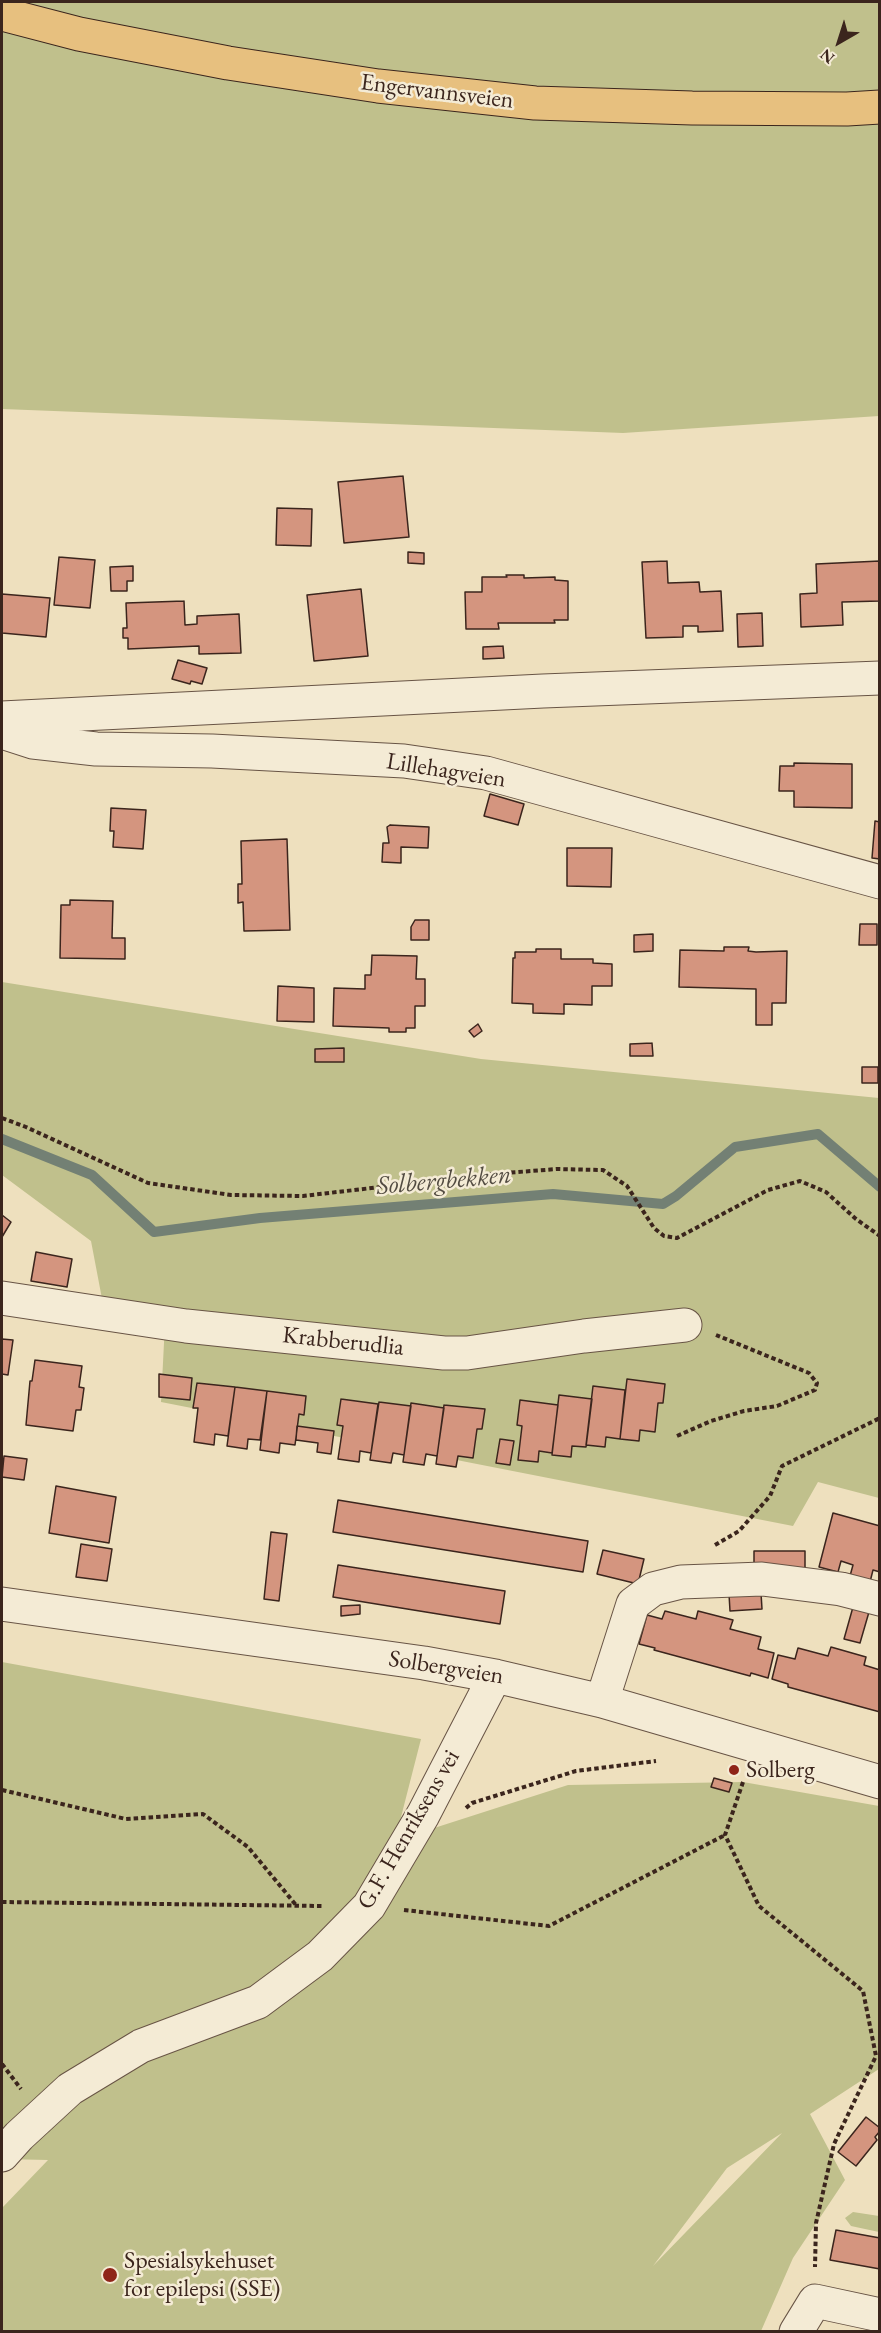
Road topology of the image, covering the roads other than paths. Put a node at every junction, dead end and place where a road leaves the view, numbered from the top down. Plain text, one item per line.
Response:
1 (2, 14) edge
2 (879, 107) edge
3 (879, 678) edge
4 (2, 718) edge
5 (2, 732) edge
6 (879, 882) edge
7 (2, 1298) edge
8 (685, 1326) road end
9 (879, 1599) edge
10 (2, 1604) edge
11 (495, 1676) junction
12 (602, 1701) junction
13 (879, 1782) edge
14 (2, 2155) edge
15 (879, 2315) edge
16 (796, 2331) edge

1 - 2 main road, Engervannsveien
3 - 4 street
5 - 6 street, Lillehagveien
7 - 8 street, Krabberudlia
9 - 12 street
10 - 11 street, Solbergveien
11 - 12 street, Solbergveien
11 - 14 street, G.F. Henriksens vei
12 - 13 street, Solbergveien
15 - 16 street

